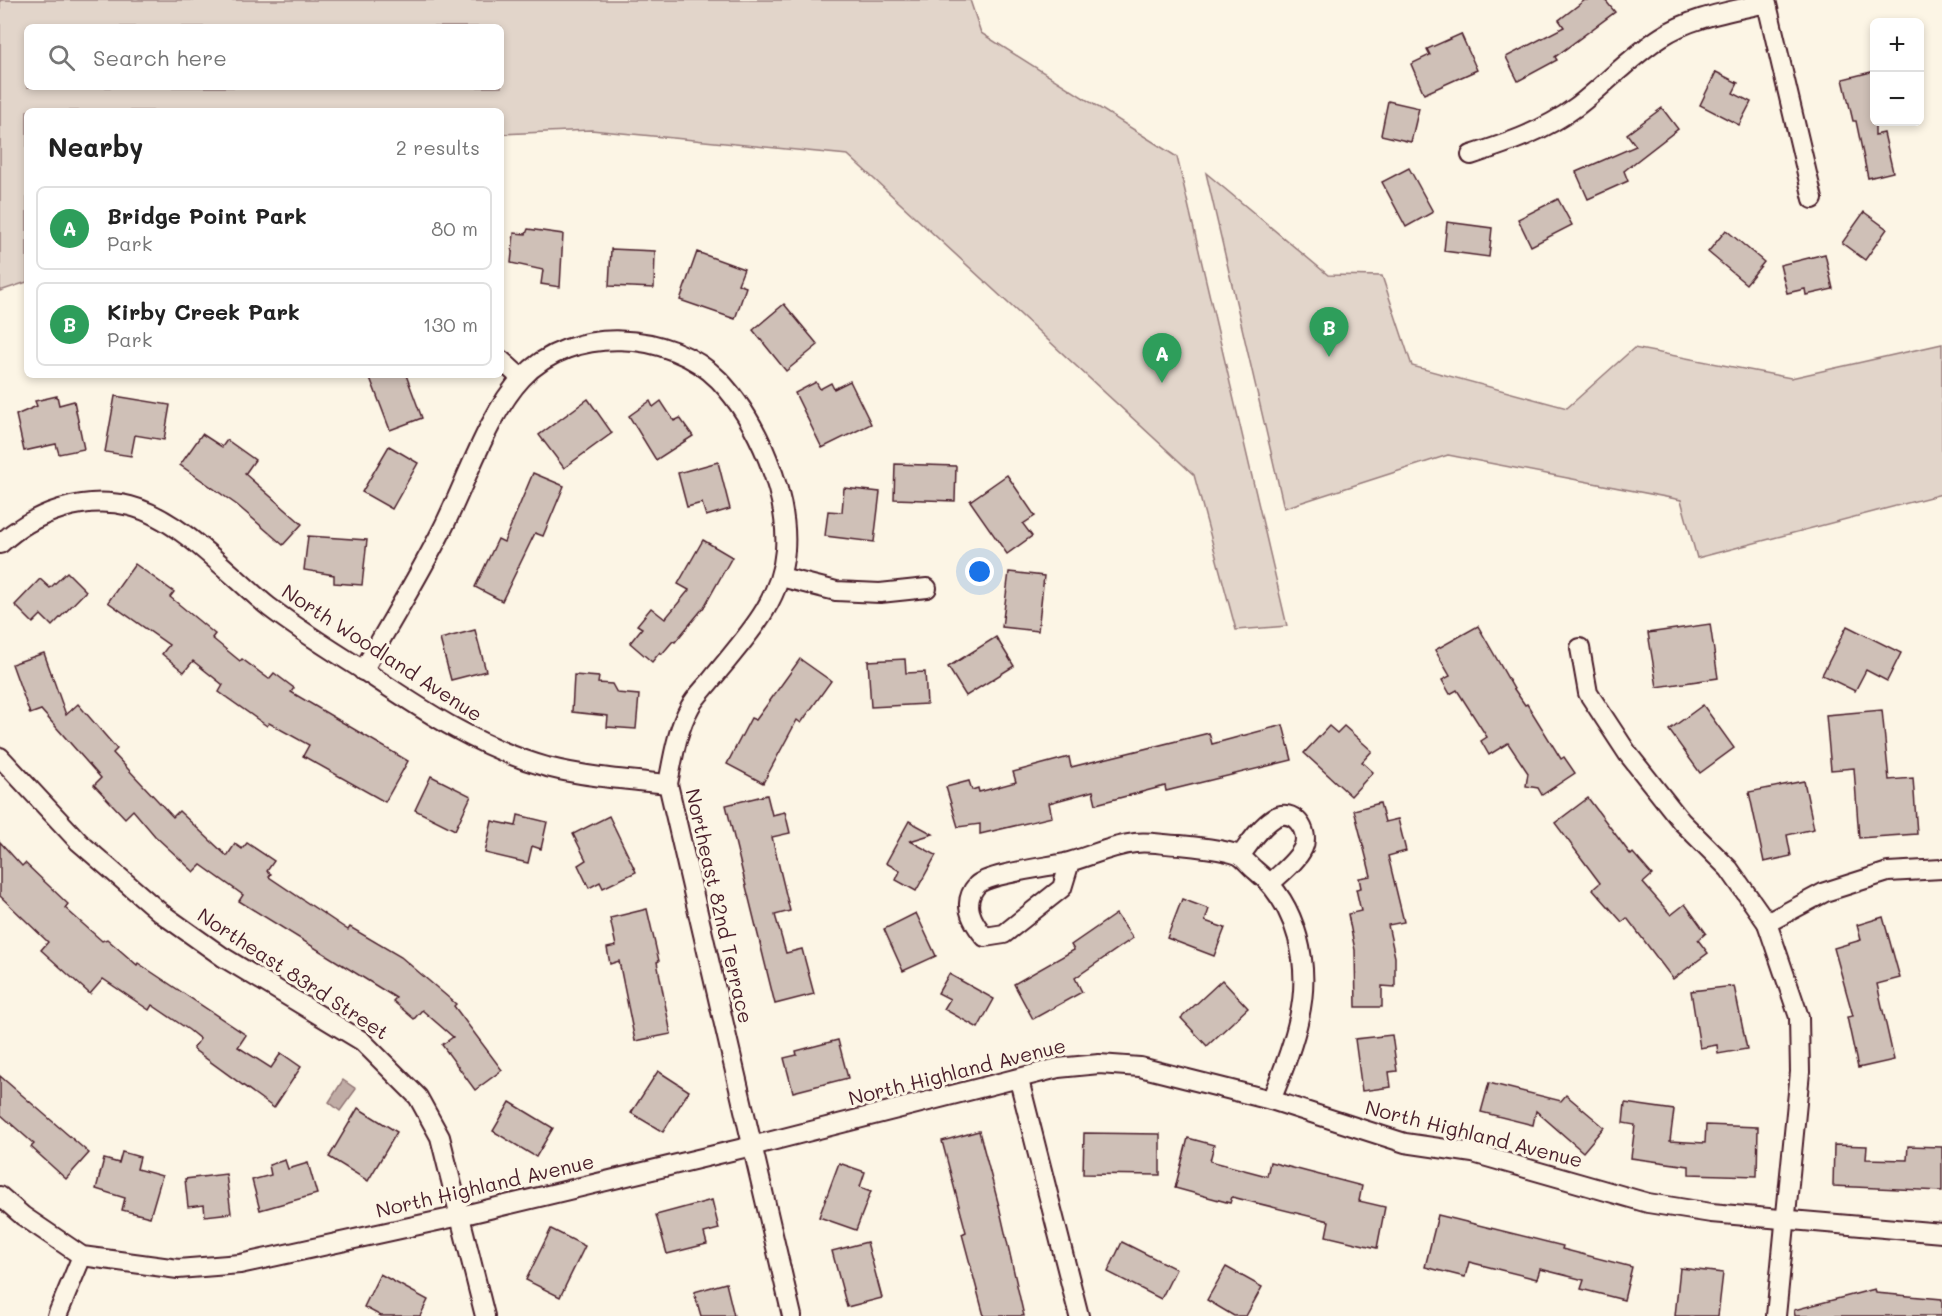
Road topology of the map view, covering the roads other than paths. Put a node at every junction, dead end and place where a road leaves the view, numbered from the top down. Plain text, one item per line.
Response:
1 (1766, 2) edge
2 (1472, 155) dead end
3 (1813, 199) dead end
4 (504, 363) edge
5 (521, 378) junction
6 (0, 544) edge
7 (781, 578) junction
8 (927, 588) dead end
9 (1580, 648) dead end
10 (363, 670) junction
11 (0, 757) edge
12 (668, 784) junction
13 (1240, 856) junction
14 (1070, 861) junction
15 (1942, 869) edge
16 (1272, 882) junction
17 (1767, 923) junction
18 (1019, 1080) junction
19 (1271, 1100) junction
20 (752, 1146) junction
21 (0, 1196) edge
22 (460, 1216) junction
23 (1787, 1219) junction
24 (1942, 1233) edge
25 (82, 1256) junction
26 (57, 1316) edge
27 (485, 1316) edge
28 (792, 1316) edge
29 (1079, 1316) edge
30 (1776, 1316) edge

1 - 2 street
1 - 3 street
4 - 5 street
5 - 7 street, Northeast 82nd Terrace
5 - 10 street, Northeast 82nd Terrace
6 - 10 street, North Woodland Avenue
7 - 8 street
7 - 12 street, Northeast 82nd Terrace
9 - 17 street
10 - 12 street, North Woodland Avenue
11 - 22 street, Northeast 83rd Street
12 - 20 street, Northeast 82nd Terrace
13 - 14 street
13 - 16 street
13 - 16 street
14 - 14 street
15 - 17 street
16 - 19 street
17 - 23 street
18 - 19 street, North Highland Avenue
18 - 20 street, North Highland Avenue
18 - 29 street
19 - 23 street, North Highland Avenue
20 - 22 street, North Highland Avenue
20 - 28 street, Northeast 82nd Terrace
21 - 25 street, North Highland Avenue
22 - 25 street, North Highland Avenue
22 - 27 street, Northeast 83rd Street
23 - 24 street, North Highland Avenue
23 - 30 street
25 - 26 street

